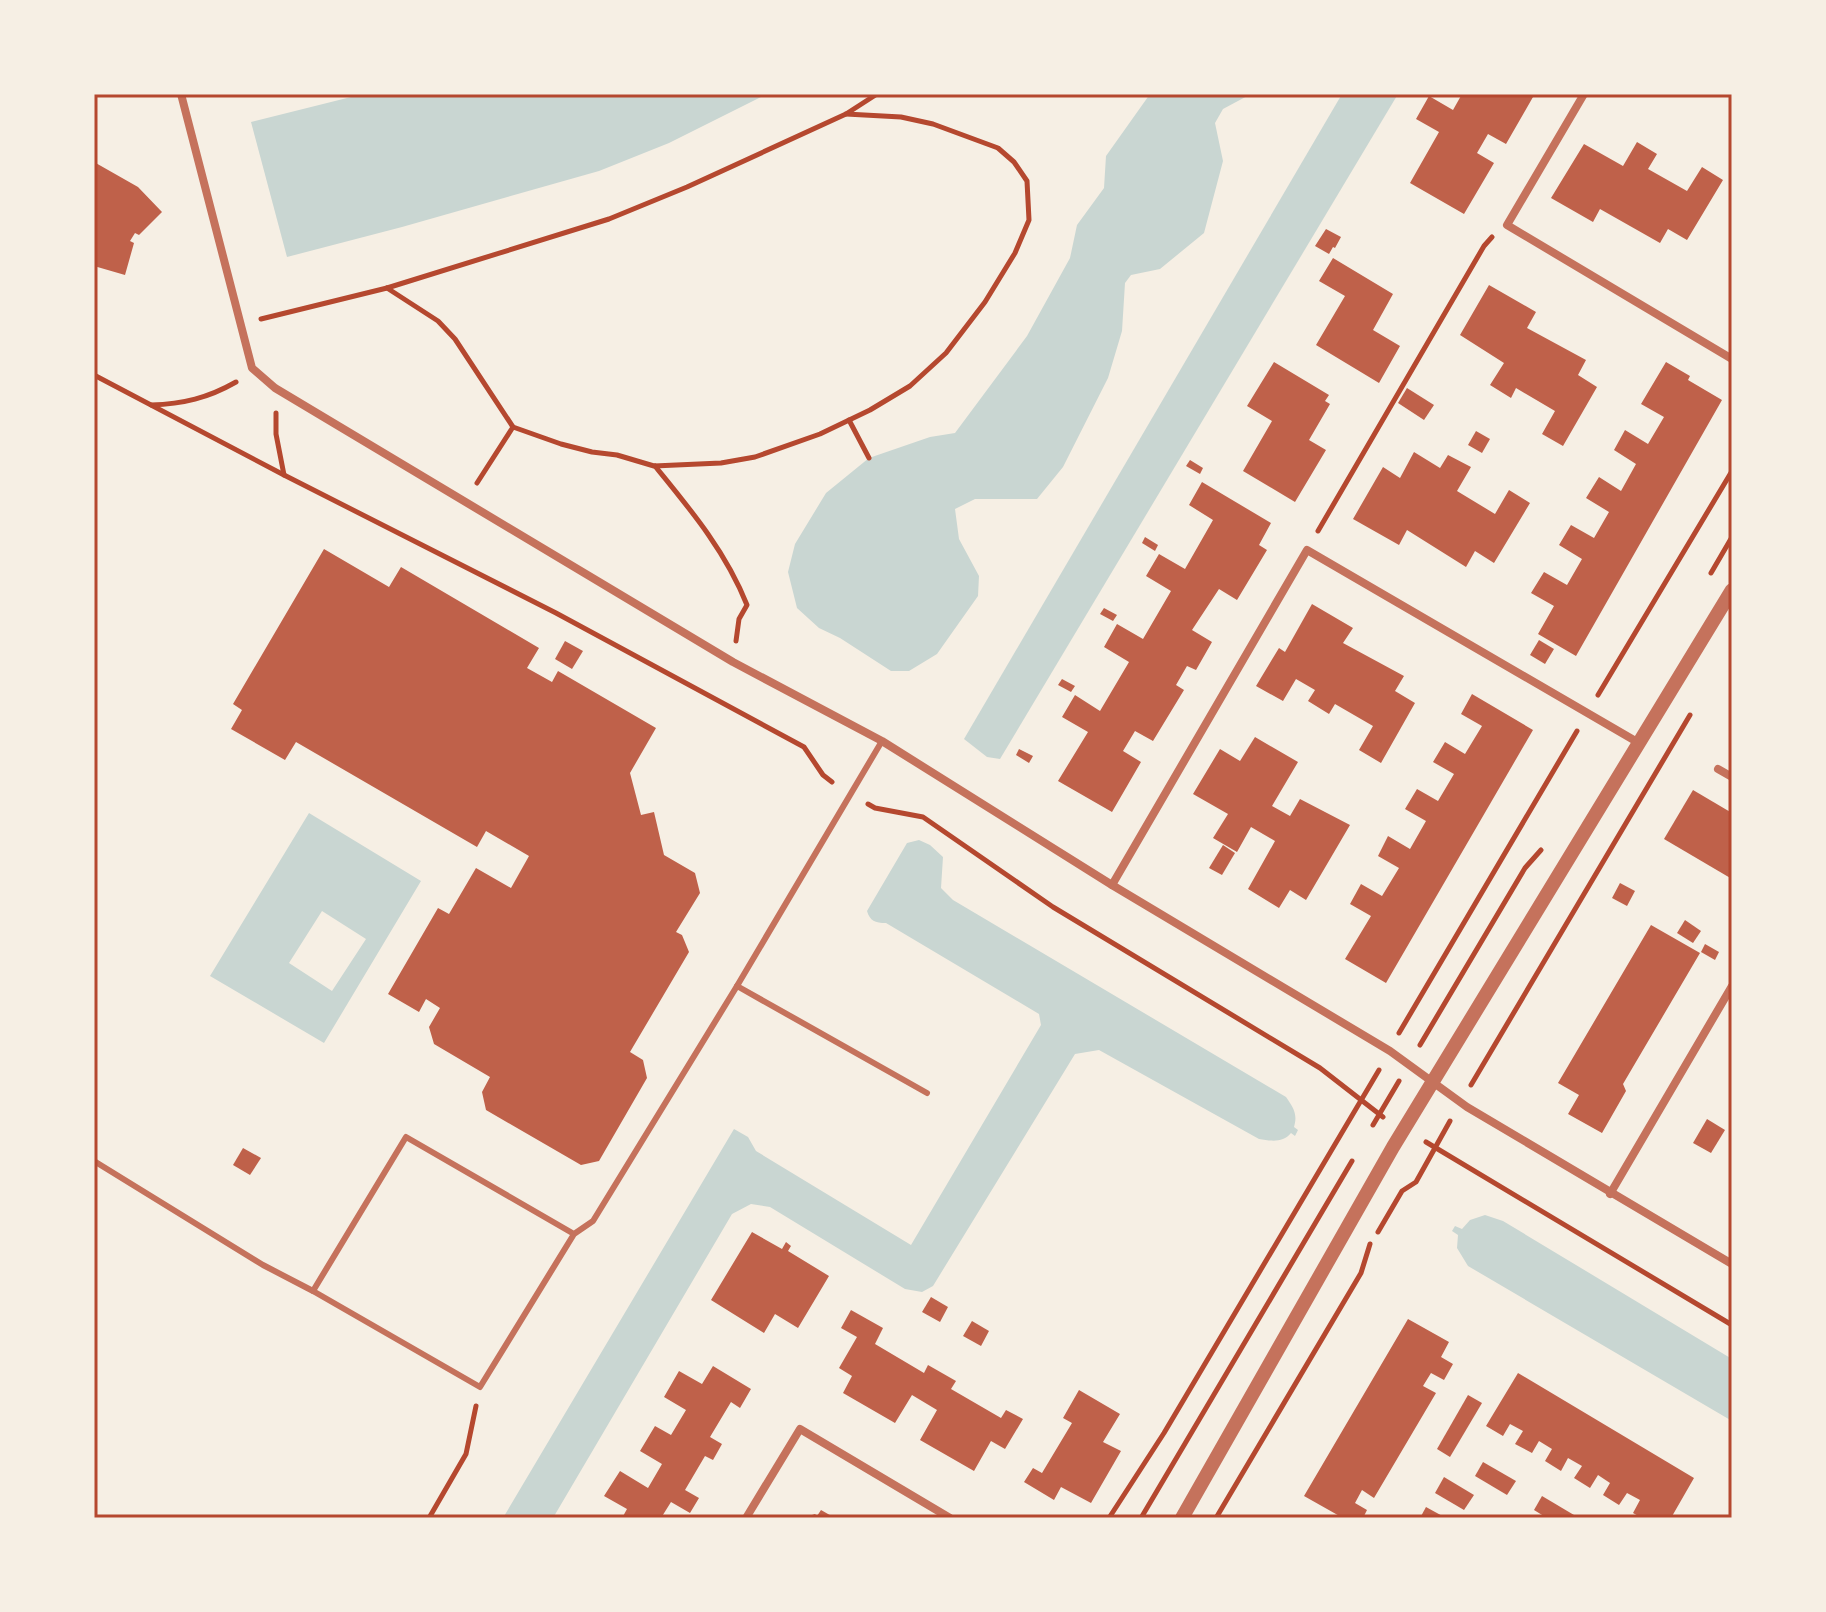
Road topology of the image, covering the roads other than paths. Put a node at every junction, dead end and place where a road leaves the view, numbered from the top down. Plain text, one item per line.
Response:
1 (181, 94) edge
2 (1584, 94) edge
3 (1732, 359) edge
4 (1732, 590) edge
5 (882, 741) junction
6 (1640, 744) junction
7 (1718, 769) dead end
8 (1732, 777) edge
9 (1112, 885) junction
10 (737, 986) junction
11 (1732, 986) edge
12 (1432, 1082) junction
13 (927, 1093) dead end
14 (94, 1161) edge
15 (1610, 1194) junction
16 (574, 1234) junction
17 (1732, 1264) edge
18 (313, 1291) junction
19 (746, 1518) edge
20 (950, 1518) edge
21 (1182, 1518) edge

1 - 5 street
2 - 3 street
4 - 6 street
5 - 9 street
5 - 10 lane
6 - 9 street
6 - 12 street
7 - 8 street
9 - 12 street
10 - 13 lane
10 - 16 lane
11 - 15 street
12 - 15 street
12 - 21 street
14 - 18 lane
15 - 17 street
16 - 18 lane
16 - 18 lane
19 - 20 street

